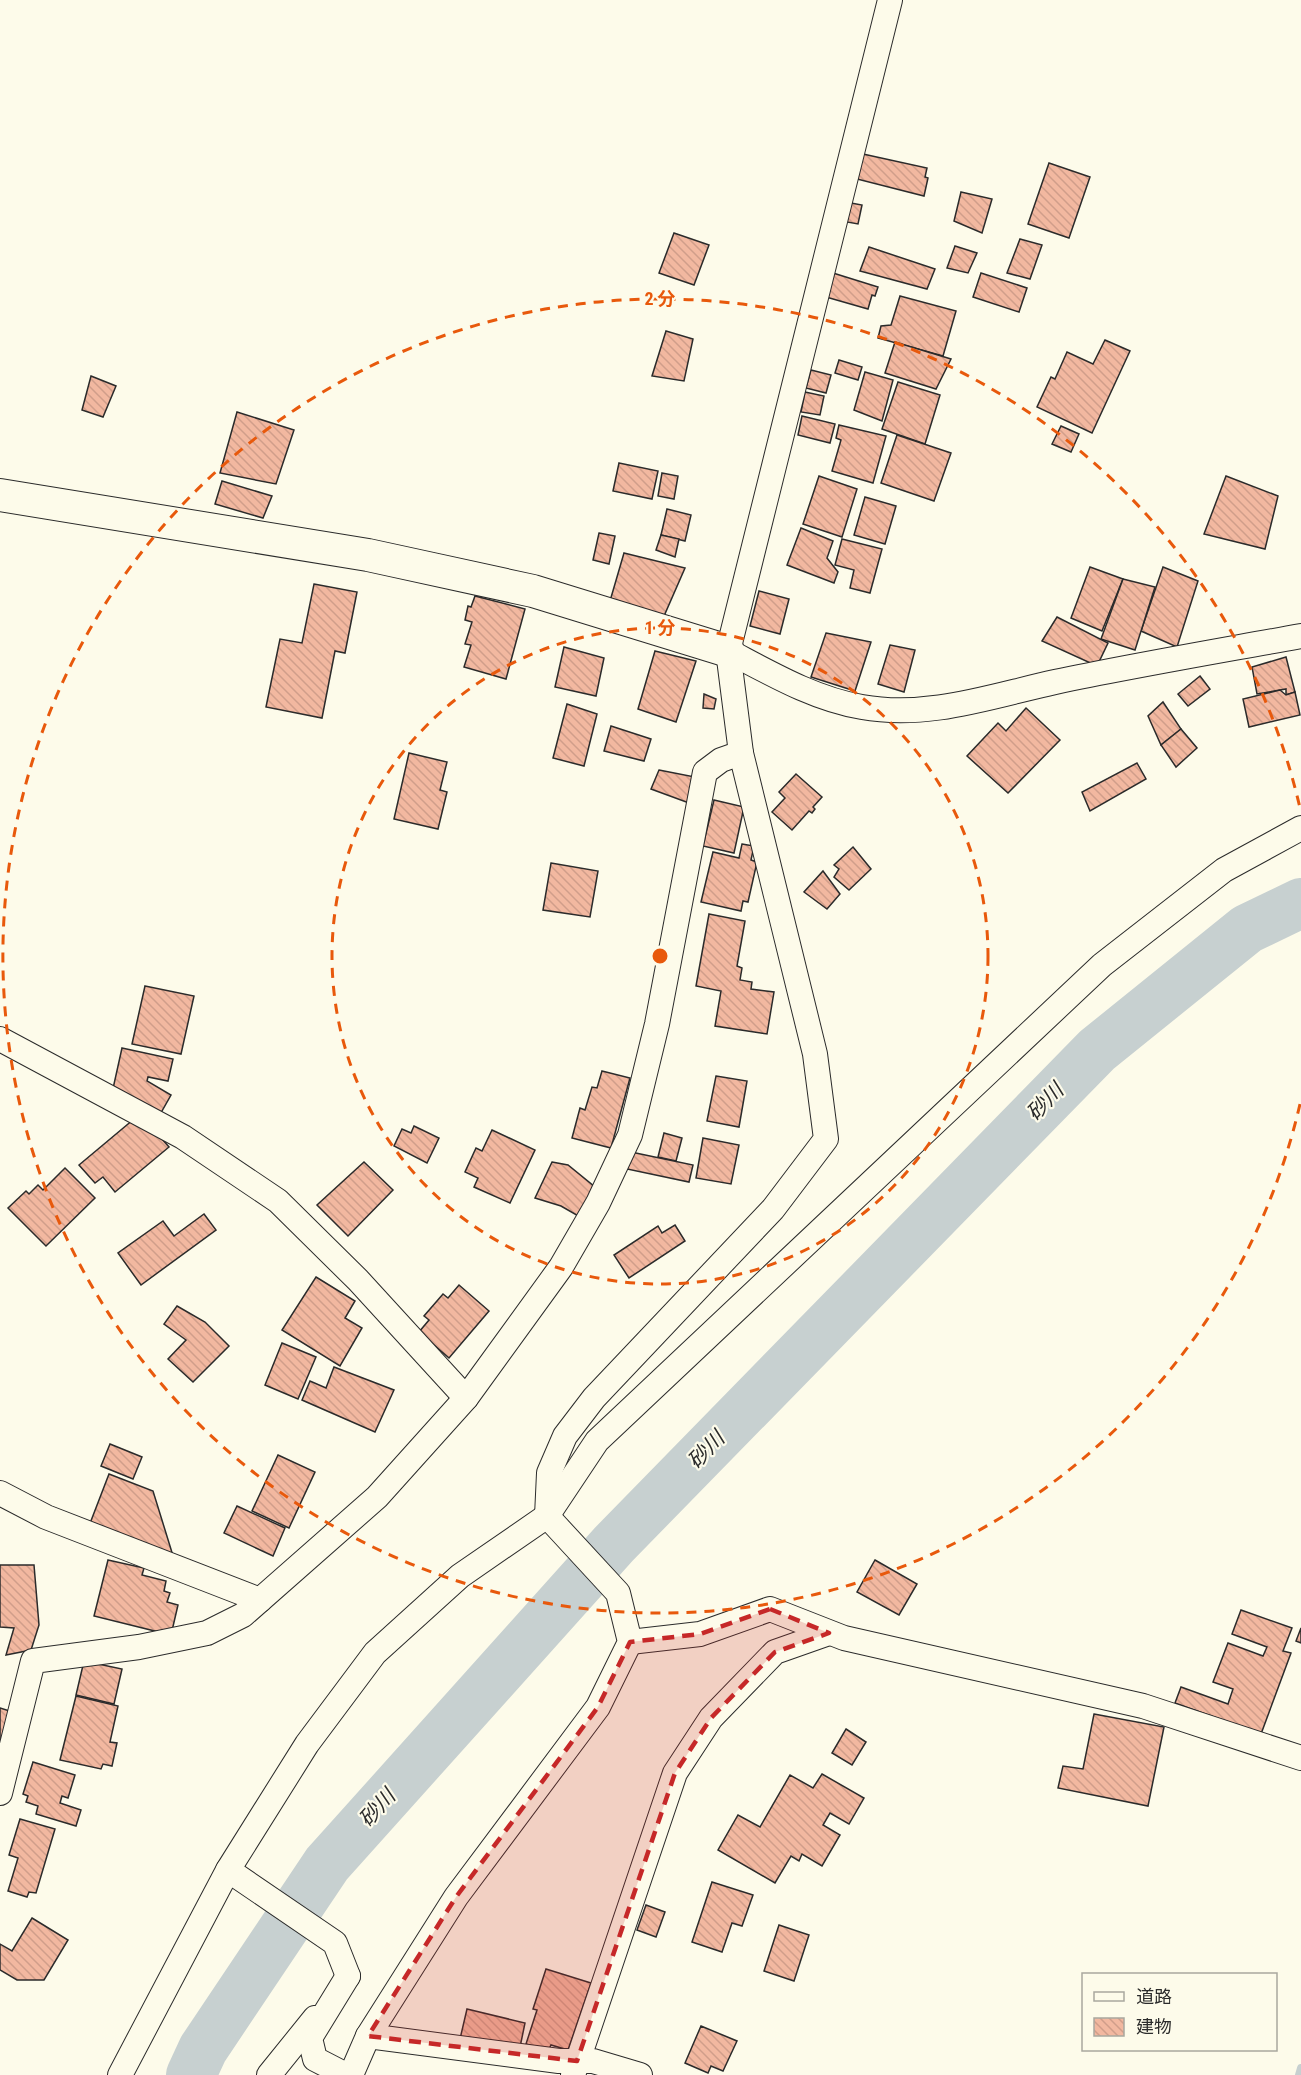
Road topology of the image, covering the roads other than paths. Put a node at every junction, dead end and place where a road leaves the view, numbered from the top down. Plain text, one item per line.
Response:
1 (890, 0) edge
2 (0, 495) edge
3 (1301, 636) edge
4 (728, 651) junction
5 (741, 753) junction
6 (1301, 828) edge
7 (0, 1039) edge
8 (466, 1398) junction
9 (0, 1493) edge
10 (554, 1524) junction
11 (261, 1600) junction
12 (829, 1634) junction
13 (630, 1642) junction
14 (1301, 1758) edge
15 (0, 1793) edge
16 (228, 1870) junction
17 (348, 1976) junction
18 (368, 2036) junction
19 (575, 2068) edge
20 (120, 2075) edge
21 (269, 2075) edge
22 (346, 2075) edge
23 (351, 2075) edge
24 (640, 2075) edge

1 - 4 street
2 - 4 street
3 - 4 street
4 - 5 street
5 - 8 street
5 - 10 street
6 - 10 street
7 - 8 street
8 - 11 street
9 - 11 street
10 - 13 street
10 - 16 street
11 - 15 street
12 - 13 street
12 - 14 street
12 - 19 street
13 - 18 street
16 - 17 street
16 - 20 street
17 - 21 street
17 - 22 street
18 - 19 street
18 - 23 street
19 - 24 street

